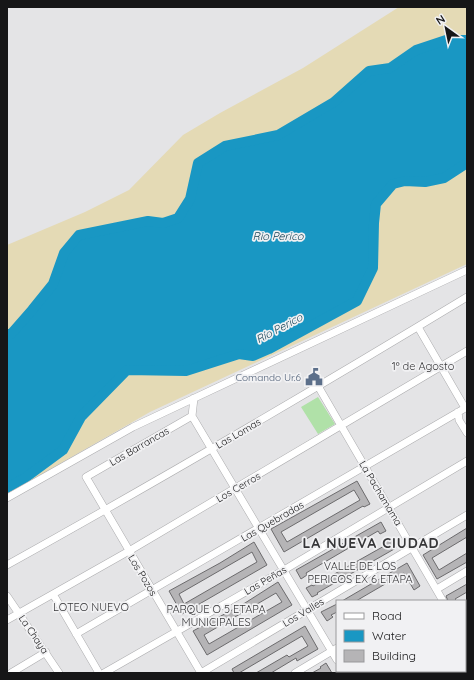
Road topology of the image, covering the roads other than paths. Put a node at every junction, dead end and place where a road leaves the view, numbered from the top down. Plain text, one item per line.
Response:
1 (467, 270) edge
2 (467, 297) edge
3 (418, 327) junction
4 (467, 351) edge
5 (441, 367) junction
6 (318, 386) junction
7 (194, 398) junction
8 (466, 407) edge
9 (458, 412) junction
10 (192, 416) junction
11 (341, 427) junction
12 (467, 434) edge
13 (211, 448) junction
14 (467, 461) edge
15 (364, 466) junction
16 (86, 477) joint
17 (234, 488) junction
18 (7, 498) edge
19 (389, 507) junction
20 (105, 511) junction
21 (467, 515) edge
22 (260, 528) junction
23 (413, 547) junction
24 (129, 551) junction
25 (7, 565) edge
26 (284, 570) junction
27 (467, 571) edge
28 (152, 590) junction
29 (437, 590) junction
30 (53, 594) junction
31 (7, 596) edge
32 (442, 600) edge
33 (308, 609) junction
34 (19, 613) junction
35 (7, 620) edge
36 (176, 631) junction
37 (76, 634) junction
38 (334, 650) edge
39 (46, 652) junction
40 (11, 673) edge
41 (59, 673) edge
42 (99, 673) edge
43 (104, 673) edge
44 (201, 673) edge
45 (295, 673) edge

1 - 7 street
2 - 3 street, Las Lomas
3 - 5 street
3 - 6 street, Las Lomas
4 - 5 street, Los Cerros
5 - 8 street
5 - 11 street, Los Cerros
6 - 11 street, La Pachamama
6 - 13 street, Las Lomas
7 - 10 street
7 - 18 street
8 - 9 street, Las Quebradas
9 - 12 street
9 - 15 street, Las Quebradas
10 - 13 street
10 - 16 street, Las Barrancas
11 - 15 street, La Pachamama
11 - 17 street, Los Cerros
13 - 17 street
13 - 20 street, Las Lomas
14 - 19 street, Las Peñas
15 - 19 street, La Pachamama
15 - 22 street, Las Quebradas
16 - 20 street, Los Pozos
17 - 22 street
17 - 24 street, Los Cerros
19 - 23 street, La Pachamama
19 - 26 street, Las Peñas
20 - 24 street, Los Pozos
20 - 25 street, Las Lomas
21 - 23 street, Los Valles
22 - 26 street
22 - 28 street, Las Quebradas
23 - 29 street, La Pachamama
23 - 33 street, Los Valles
24 - 28 street, Los Pozos
24 - 30 street, Los Cerros
26 - 33 street
26 - 36 street, Las Peñas
27 - 29 street
28 - 36 street, Los Pozos
28 - 37 street, Las Quebradas
29 - 32 street, La Pachamama
30 - 34 street, Los Cerros
30 - 37 street
31 - 34 street, La Chaya
33 - 38 street
33 - 44 street, Los Valles
34 - 35 street, Los Cerros
34 - 39 street, La Chaya
36 - 43 street, Las Peñas
36 - 44 street, Los Pozos
37 - 42 street
38 - 45 street
39 - 40 street
39 - 41 street, La Chaya

